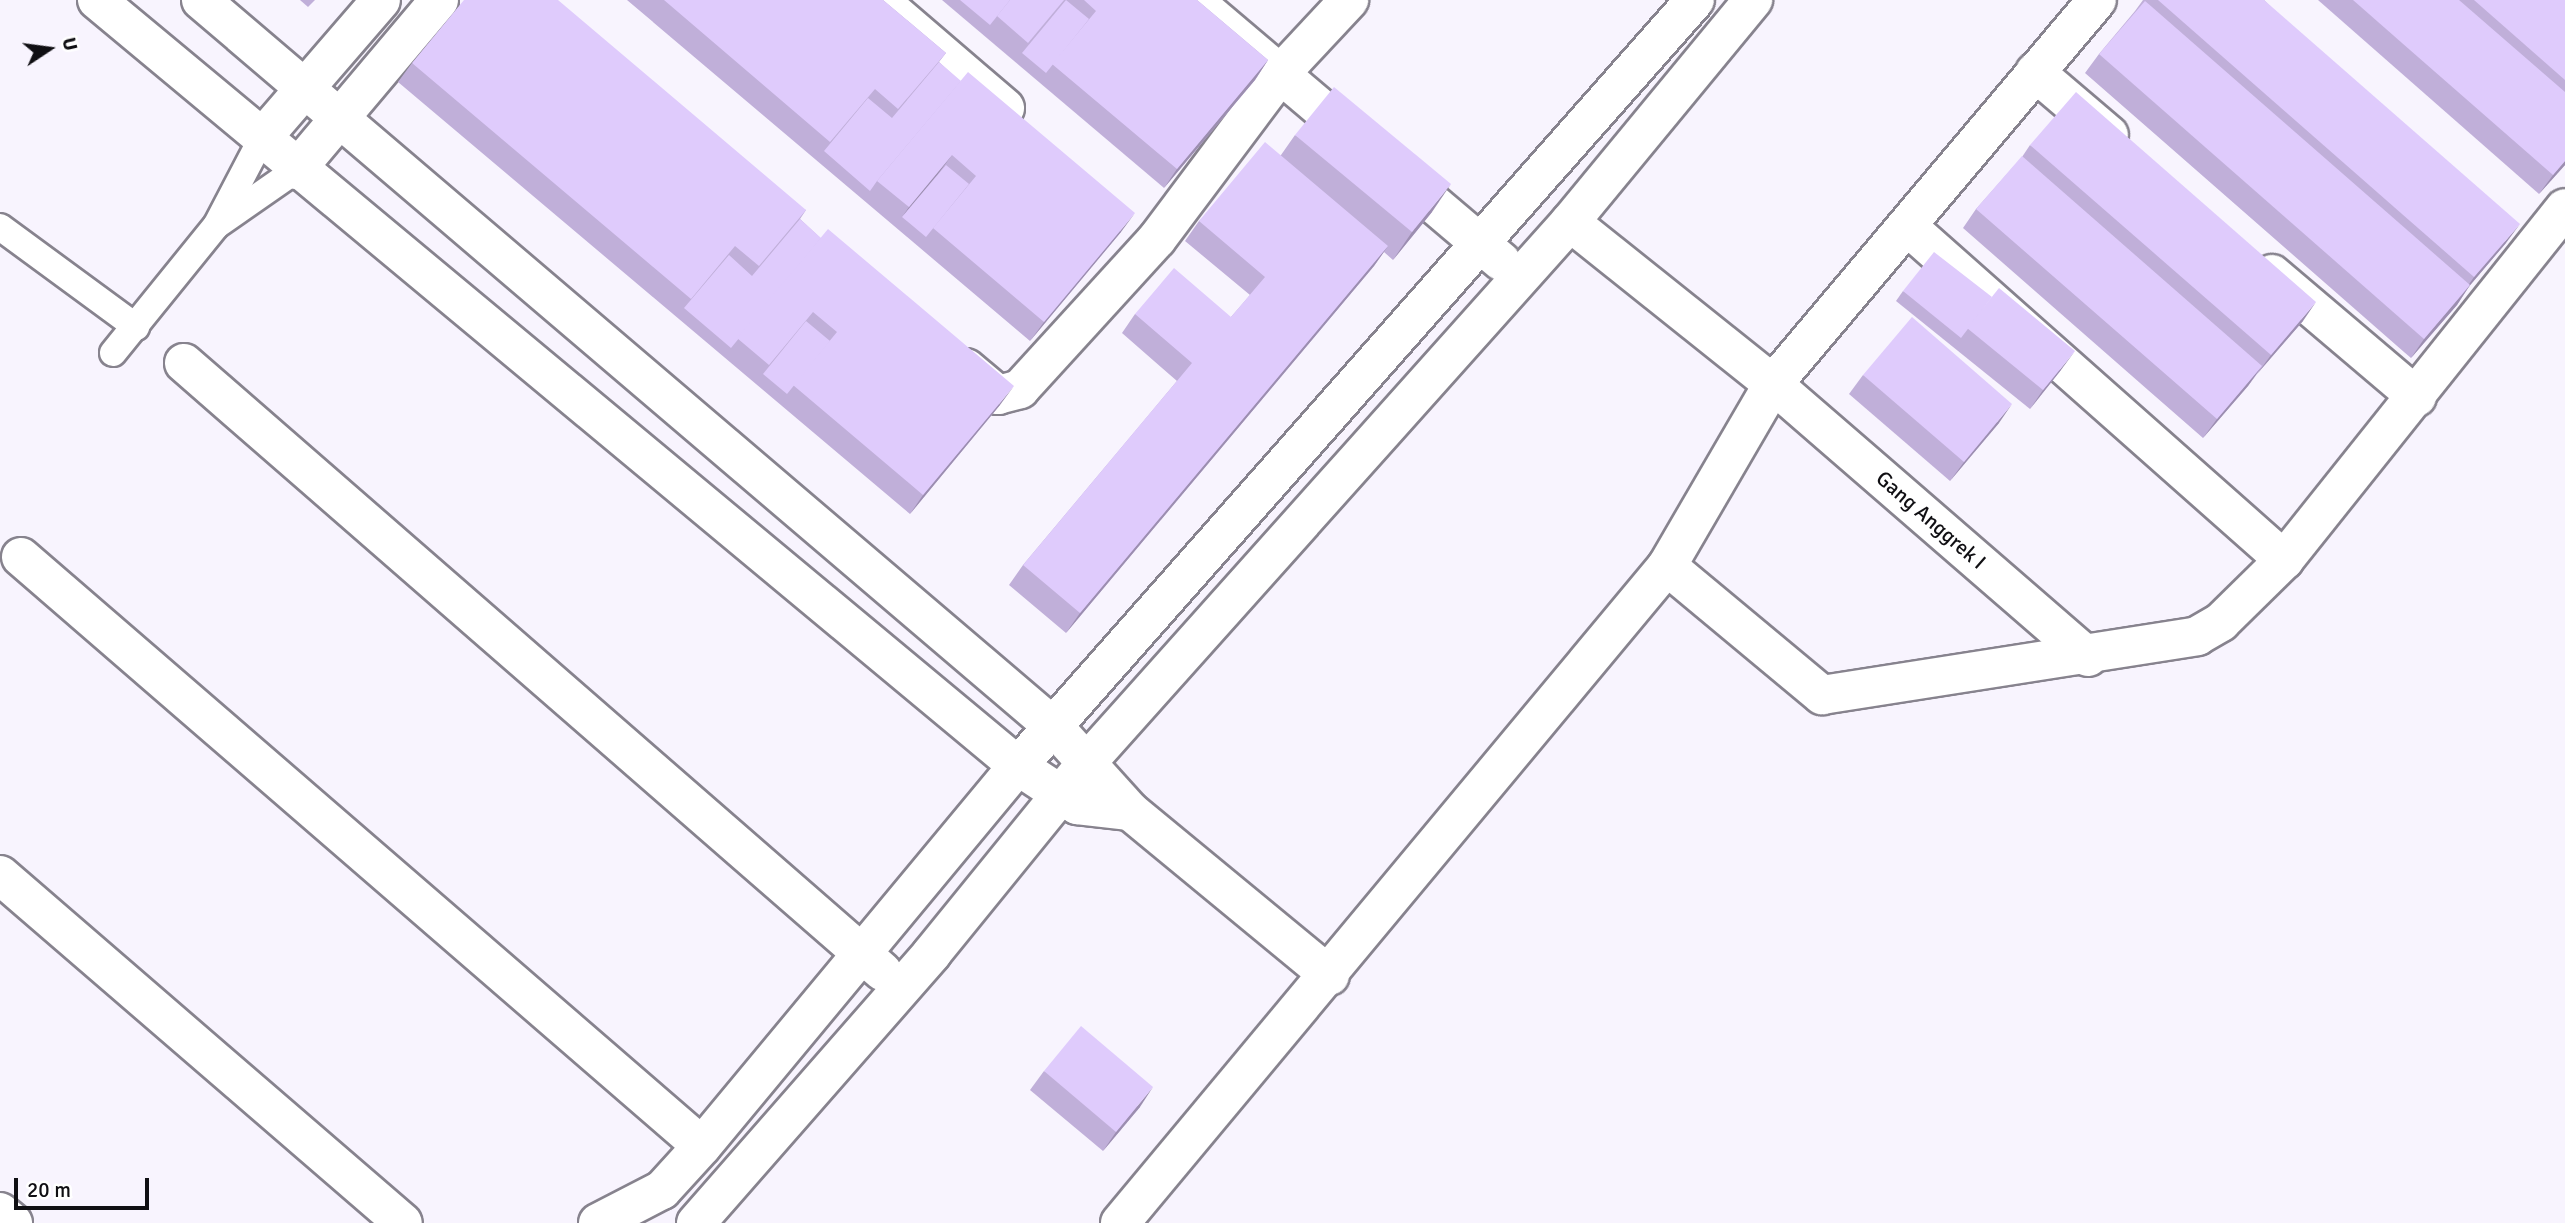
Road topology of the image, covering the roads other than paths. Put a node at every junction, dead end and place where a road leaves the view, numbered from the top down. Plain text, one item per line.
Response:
1 (97, 0) edge
2 (201, 0) edge
3 (381, 0) edge
4 (439, 0) edge
5 (878, 0) edge
6 (1192, 0) edge
7 (1349, 0) edge
8 (1695, 0) edge
9 (1753, 0) edge
10 (2097, 0) edge
11 (2035, 72) junction
12 (1282, 73) junction
13 (306, 88) junction
14 (340, 118) junction
15 (1033, 133) edge
16 (262, 138) junction
17 (2141, 162) edge
18 (296, 170) junction
19 (2565, 208) edge
20 (1126, 212) edge
21 (2501, 221) edge
22 (1570, 222) junction
23 (216, 226) junction
24 (1907, 226) junction
25 (0, 227) edge
26 (1157, 239) junction
27 (1481, 244) junction
28 (2532, 248) junction
29 (2247, 253) edge
30 (1518, 276) junction
31 (136, 327) junction
32 (935, 341) edge
33 (113, 353) dead end
34 (184, 363) dead end
35 (1773, 384) junction
36 (2417, 397) junction
37 (21, 557) dead end
38 (2284, 560) junction
39 (1667, 566) junction
40 (2088, 657) junction
41 (1056, 729) junction
42 (1090, 760) junction
43 (1018, 766) junction
44 (1061, 797) junction
45 (1130, 811) junction
46 (0, 875) edge
47 (864, 954) junction
48 (1330, 976) junction
49 (902, 989) junction
50 (702, 1146) junction
51 (0, 1212) edge
52 (641, 1215) edge
53 (13, 1223) edge
54 (403, 1223) edge
55 (598, 1223) edge
56 (696, 1223) edge
57 (1120, 1223) edge

1 - 16 street
2 - 13 street
3 - 13 street
4 - 14 street
5 - 15 street
6 - 12 street
7 - 12 street
8 - 27 street
9 - 22 street
10 - 11 street
11 - 17 street
11 - 24 street
12 - 26 street
12 - 27 street
13 - 14 street
13 - 16 street
14 - 18 street
14 - 41 street
16 - 18 street
16 - 23 lane
18 - 23 lane
18 - 43 street
19 - 28 street
20 - 26 street
21 - 28 street
22 - 30 street
22 - 35 street, Gang Anggrek I
23 - 31 lane
24 - 35 street
24 - 38 street
25 - 31 lane
26 - 32 street
27 - 30 street
27 - 41 street
28 - 36 street
29 - 36 street
30 - 42 street
31 - 33 lane
34 - 47 street
35 - 39 street
35 - 40 street, Gang Anggrek I
36 - 38 street
37 - 50 street
38 - 40 street
39 - 40 street
39 - 48 street
41 - 42 street
41 - 43 street
42 - 44 street
42 - 45 street
43 - 44 street
43 - 47 street
44 - 45 street
44 - 49 street
45 - 48 street
46 - 54 street
47 - 49 street
47 - 50 street
48 - 57 street
49 - 56 street
50 - 52 street
51 - 53 street
52 - 55 street

